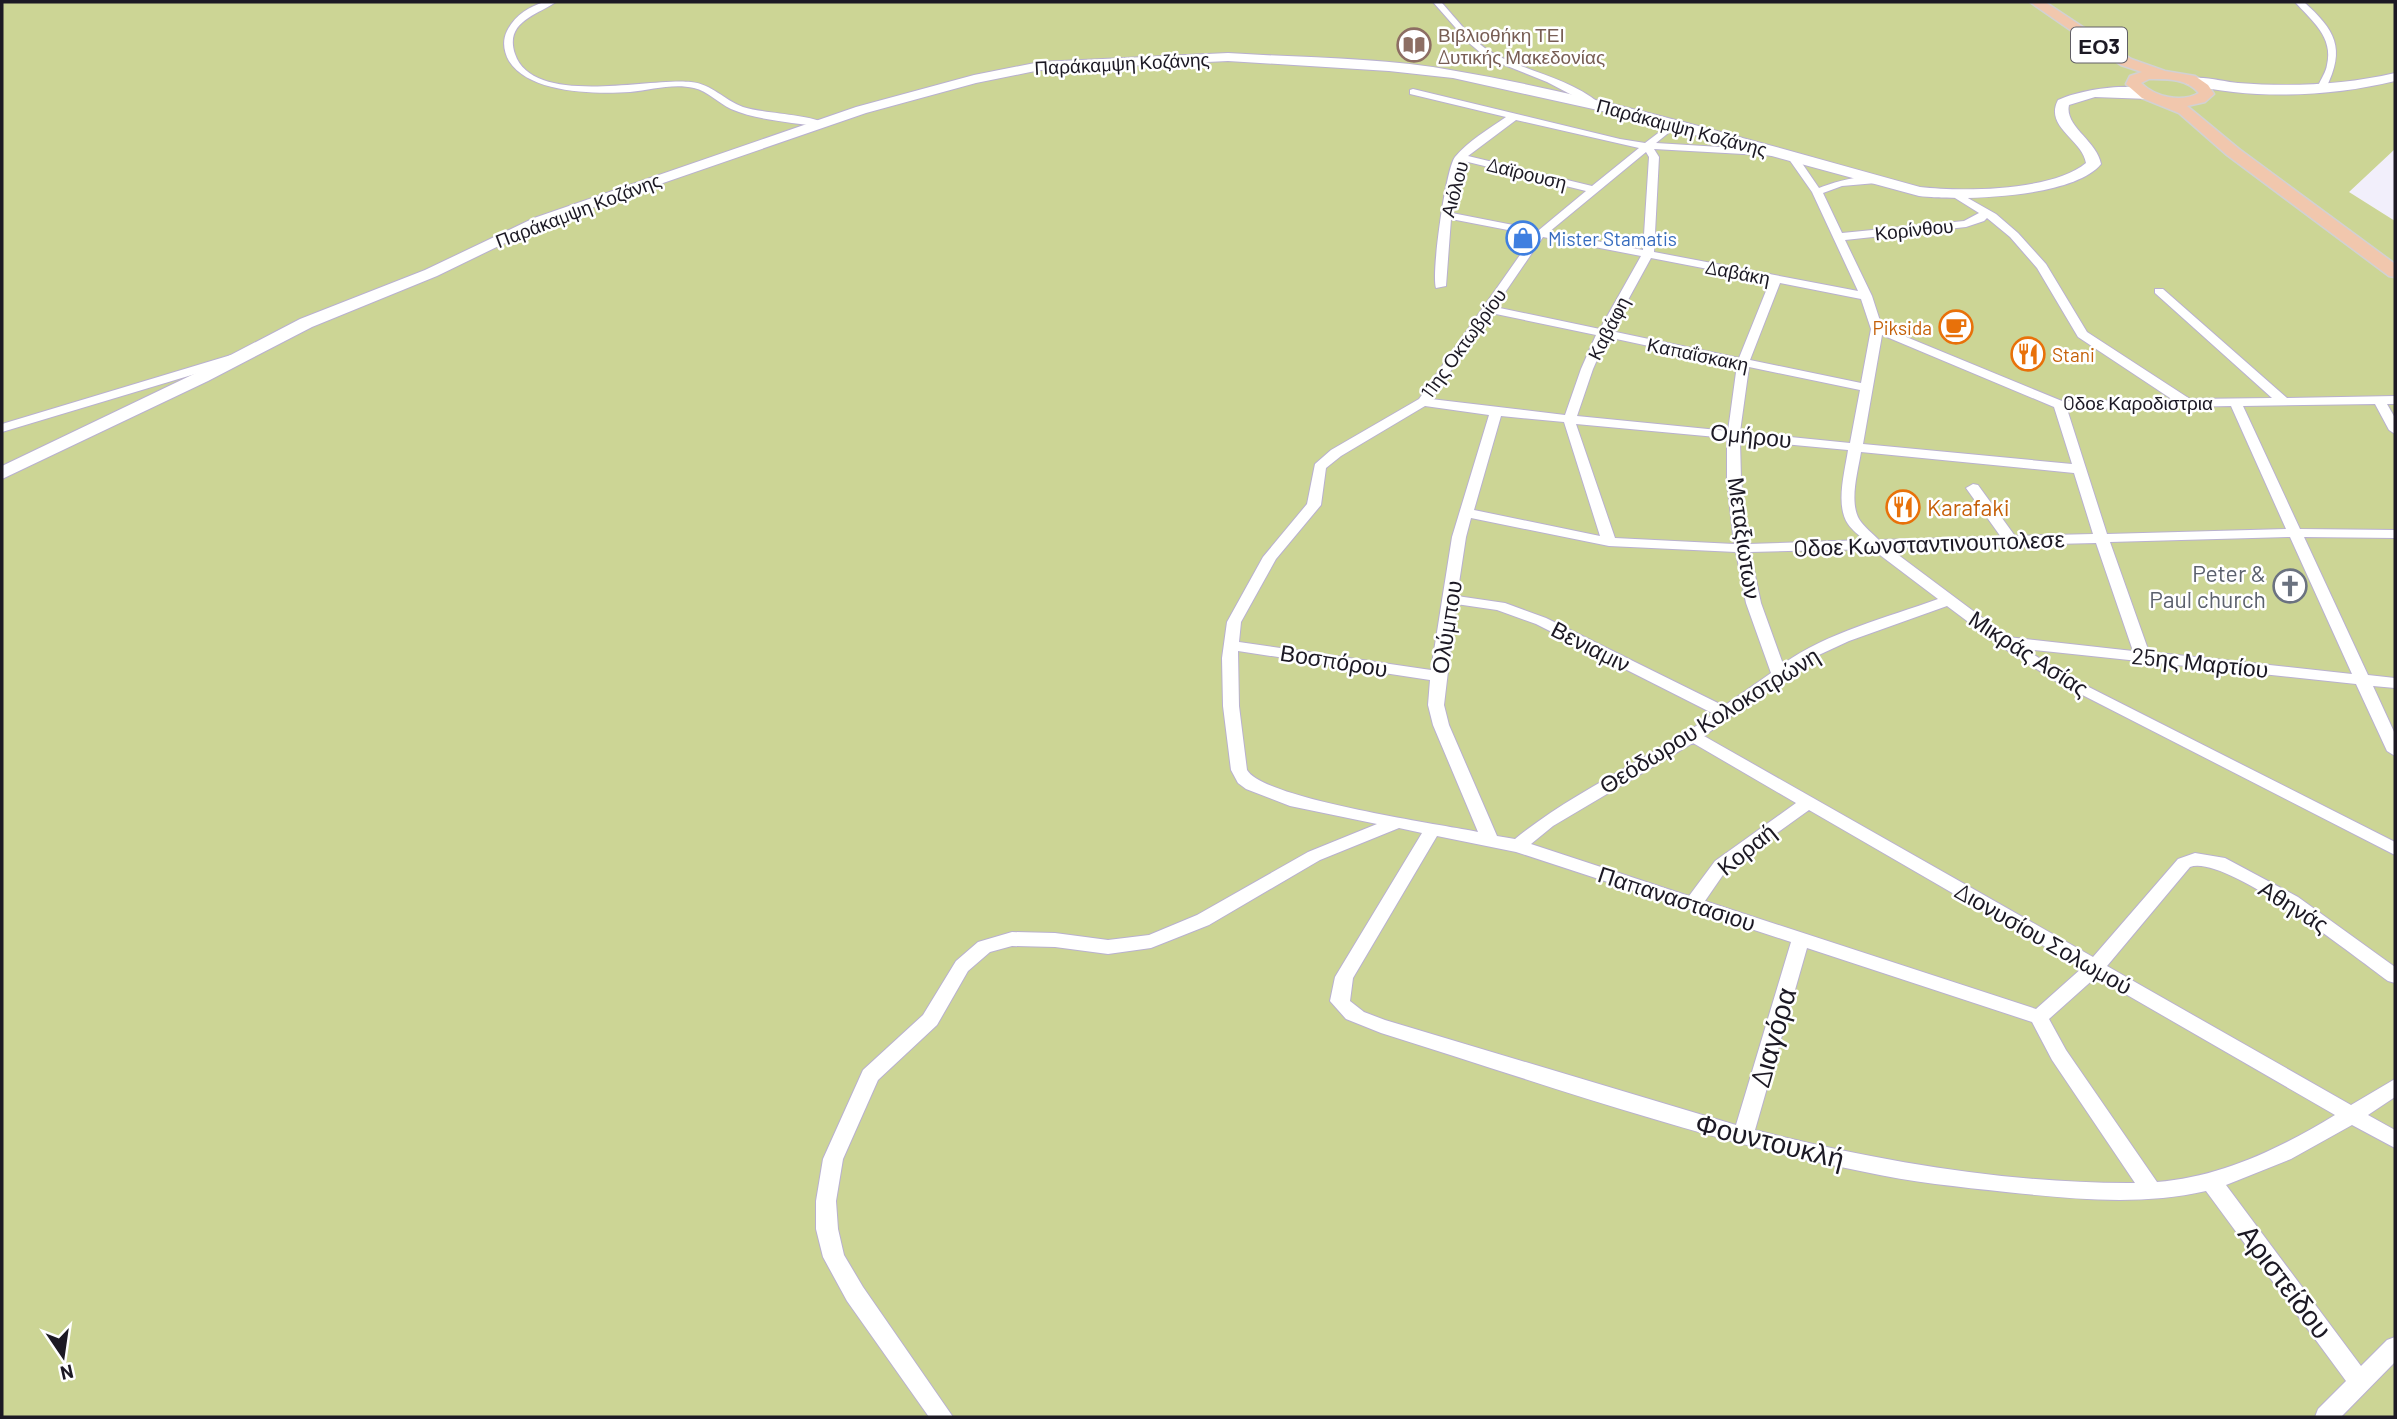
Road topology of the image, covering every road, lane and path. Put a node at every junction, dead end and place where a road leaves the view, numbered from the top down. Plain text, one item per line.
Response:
1 (552, 2) edge
2 (1437, 2) edge
3 (2026, 2) edge
4 (2036, 2) edge
5 (2299, 2) edge
6 (2168, 75) junction
7 (2395, 77) edge
8 (2134, 81) junction
9 (2192, 81) junction
10 (2323, 86) junction
11 (2253, 88) junction
12 (1413, 92) dead end
13 (2109, 92) junction
14 (2155, 97) junction
15 (2203, 97) junction
16 (1594, 103) junction
17 (1513, 117) junction
18 (821, 124) junction
19 (1674, 124) junction
20 (1647, 146) junction
21 (1788, 154) junction
22 (1460, 156) junction
23 (2258, 169) junction
24 (1876, 180) junction
25 (1593, 189) junction
26 (1817, 192) junction
27 (1959, 197) junction
28 (1986, 212) junction
29 (1446, 215) junction
30 (1540, 234) junction
31 (1839, 237) junction
32 (1648, 254) junction
33 (2395, 272) edge
34 (1776, 279) junction
35 (1440, 286) dead end
36 (2159, 291) dead end
37 (1866, 296) junction
38 (1488, 309) junction
39 (1877, 328) junction
40 (1603, 334) junction
41 (241, 356) junction
42 (1743, 363) junction
43 (1867, 388) junction
44 (2379, 400) junction
45 (2395, 400) edge
46 (2283, 401) junction
47 (1423, 402) junction
48 (2235, 402) junction
49 (2187, 403) junction
50 (2060, 405) junction
51 (1496, 412) junction
52 (1570, 419) junction
53 (2, 428) edge
54 (2395, 430) edge
55 (1732, 433) junction
56 (1856, 446) junction
57 (2079, 469) junction
58 (2, 473) edge
59 (1973, 488) dead end
60 (1466, 513) junction
61 (2296, 533) junction
62 (2395, 534) edge
63 (2101, 538) junction
64 (2010, 540) junction
65 (1609, 542) junction
66 (1876, 545) junction
67 (1741, 548) junction
68 (1451, 599) junction
69 (1950, 600) junction
70 (2004, 642) junction
71 (1231, 645) junction
72 (2142, 655) junction
73 (1779, 674) junction
74 (1438, 676) junction
75 (2363, 680) junction
76 (2395, 683) edge
77 (1724, 713) junction
78 (1693, 736) junction
79 (2395, 751) edge
80 (1808, 802) junction
81 (1309, 806) joint
82 (1396, 823) junction
83 (1433, 828) junction
84 (1489, 838) junction
85 (1518, 846) junction
86 (2395, 849) edge
87 (1693, 904) junction
88 (1801, 939) junction
89 (2095, 967) junction
90 (2395, 976) edge
91 (2039, 1017) junction
92 (2395, 1087) edge
93 (2351, 1116) junction
94 (1743, 1136) junction
95 (2395, 1140) edge
96 (2211, 1181) junction
97 (2153, 1192) junction
98 (2395, 1347) edge
99 (2360, 1382) junction
100 (942, 1417) edge
101 (2326, 1417) edge

1 - 18 street
2 - 16 street
3 - 8 main road, ΕΟ3
4 - 6 main road, ΕΟ3
5 - 10 street
6 - 8 main road, ΕΟ3
6 - 9 main road, ΕΟ3
7 - 10 main road
8 - 13 main road, Παράκαμψη Κοζάνης
8 - 14 main road, ΕΟ3
9 - 11 main road
9 - 15 main road, ΕΟ3
10 - 11 main road
11 - 15 main road
12 - 17 street
13 - 14 main road, Παράκαμψη Κοζάνης
13 - 27 main road, Παράκαμψη Κοζάνης
14 - 15 main road
14 - 23 main road, ΕΟ3
15 - 23 main road, ΕΟ3
16 - 18 main road, Παράκαμψη Κοζάνης
16 - 19 main road, Παράκαμψη Κοζάνης
17 - 20 street
17 - 22 street, Αιόλου
18 - 41 main road, Παράκαμψη Κοζάνης
19 - 20 street
19 - 21 main road, Παράκαμψη Κοζάνης
20 - 21 street
20 - 25 street, 11ης Οκτωβρίου
20 - 32 street, Καβάφη
21 - 24 main road, Παράκαμψη Κοζάνης
21 - 26 street
22 - 25 street, Δαϊρουση
22 - 29 street, Αιόλου
23 - 33 main road, ΕΟ3
24 - 26 street
24 - 27 main road, Παράκαμψη Κοζάνης
25 - 30 street, 11ης Οκτωβρίου
26 - 31 street
27 - 28 street
28 - 31 street, Κορίνθου
28 - 49 street
29 - 30 street, Δαβάκη
29 - 35 street, Αιόλου
30 - 32 street, Δαβάκη
30 - 38 street, 11ης Οκτωβρίου
31 - 37 street
32 - 34 street, Δαβάκη
32 - 40 street, Καβάφη
34 - 37 street, Δαβάκη
34 - 42 street, Μεταξιωτων
36 - 46 street
37 - 39 street
38 - 40 street, Καπαΐσκακη
38 - 47 street, 11ης Οκτωβρίου
39 - 43 street, Μικράς Ασίας
39 - 50 street, Oδοε Καροδιστρια
40 - 42 street, Καπαΐσκακη
40 - 52 street, Καβάφη
41 - 53 street
41 - 58 main road, Παράκαμψη Κοζάνης
42 - 43 street, Καπαΐσκακη
42 - 55 street, Μεταξιωτων
43 - 56 street, Μικράς Ασίας
44 - 45 street, Oδοε Καροδιστρια
44 - 46 street, Oδοε Καροδιστρια
44 - 54 street
46 - 48 street, Oδοε Καροδιστρια
47 - 51 street, Ομήρου
47 - 71 street, 11ης Οκτωβρίου
48 - 49 street, Oδοε Καροδιστρια
48 - 61 street
49 - 50 street, Oδοε Καροδιστρια
50 - 57 street
51 - 52 street, Ομήρου
51 - 60 street, Ολύμπου
52 - 55 street, Ομήρου
52 - 65 street
55 - 56 street, Ομήρου
55 - 67 street, Μεταξιωτων
56 - 57 street, Ομήρου
56 - 66 street, Μικράς Ασίας
57 - 63 street
59 - 64 street
60 - 65 street, Oδοε Κωνσταντινουπολεσε
60 - 68 street, Ολύμπου
61 - 62 street, Oδοε Κωνσταντινουπολεσε
61 - 63 street, Oδοε Κωνσταντινουπολεσε
61 - 75 street
63 - 64 street, Oδοε Κωνσταντινουπολεσε
63 - 72 street
64 - 66 street, Oδοε Κωνσταντινουπολεσε
65 - 67 street, Oδοε Κωνσταντινουπολεσε
66 - 67 street, Oδοε Κωνσταντινουπολεσε
66 - 69 street, Μικράς Ασίας
67 - 73 street, Μεταξιωτων
68 - 74 street, Ολύμπου
68 - 77 street, Βενιαμιν
69 - 70 street, Μικράς Ασίας
69 - 73 street, Θεόδωρου Κολοκοτρώνη
70 - 72 street, 25ης Μαρτίου
70 - 86 street, Μικράς Ασίας
71 - 74 street, Βοσπόρου
71 - 81 street, 11ης Οκτωβρίου
72 - 75 street, 25ης Μαρτίου
73 - 77 street, Θεόδωρου Κολοκοτρώνη
74 - 84 street, Ολύμπου
75 - 76 street, 25ης Μαρτίου
75 - 79 street
77 - 78 street, Θεόδωρου Κολοκοτρώνη
78 - 80 street, Διονυσίου Σολωμού
78 - 85 street, Θεόδωρου Κολοκοτρώνη
80 - 87 street, Κοραή
80 - 89 street, Διονυσίου Σολωμού
81 - 82 street, Παπαναστασιου
82 - 83 street, Παπαναστασιου
82 - 100 street
83 - 84 street, Παπαναστασιου
83 - 94 street, Φουντουκλή
84 - 85 street, Παπαναστασιου
85 - 87 street, Παπαναστασιου
87 - 88 street, Παπαναστασιου
88 - 91 street, Παπαναστασιου
88 - 94 street, Διαγόρα
89 - 90 street, Αθηνάς
89 - 91 street
89 - 93 street, Διονυσίου Σολωμού
91 - 97 street
92 - 93 street, Φουντουκλή
93 - 95 street, Διονυσίου Σολωμού
93 - 96 street, Φουντουκλή
94 - 97 street, Φουντουκλή
96 - 97 street, Φουντουκλή
96 - 99 street, Αριστείδου
98 - 99 street
99 - 101 street

